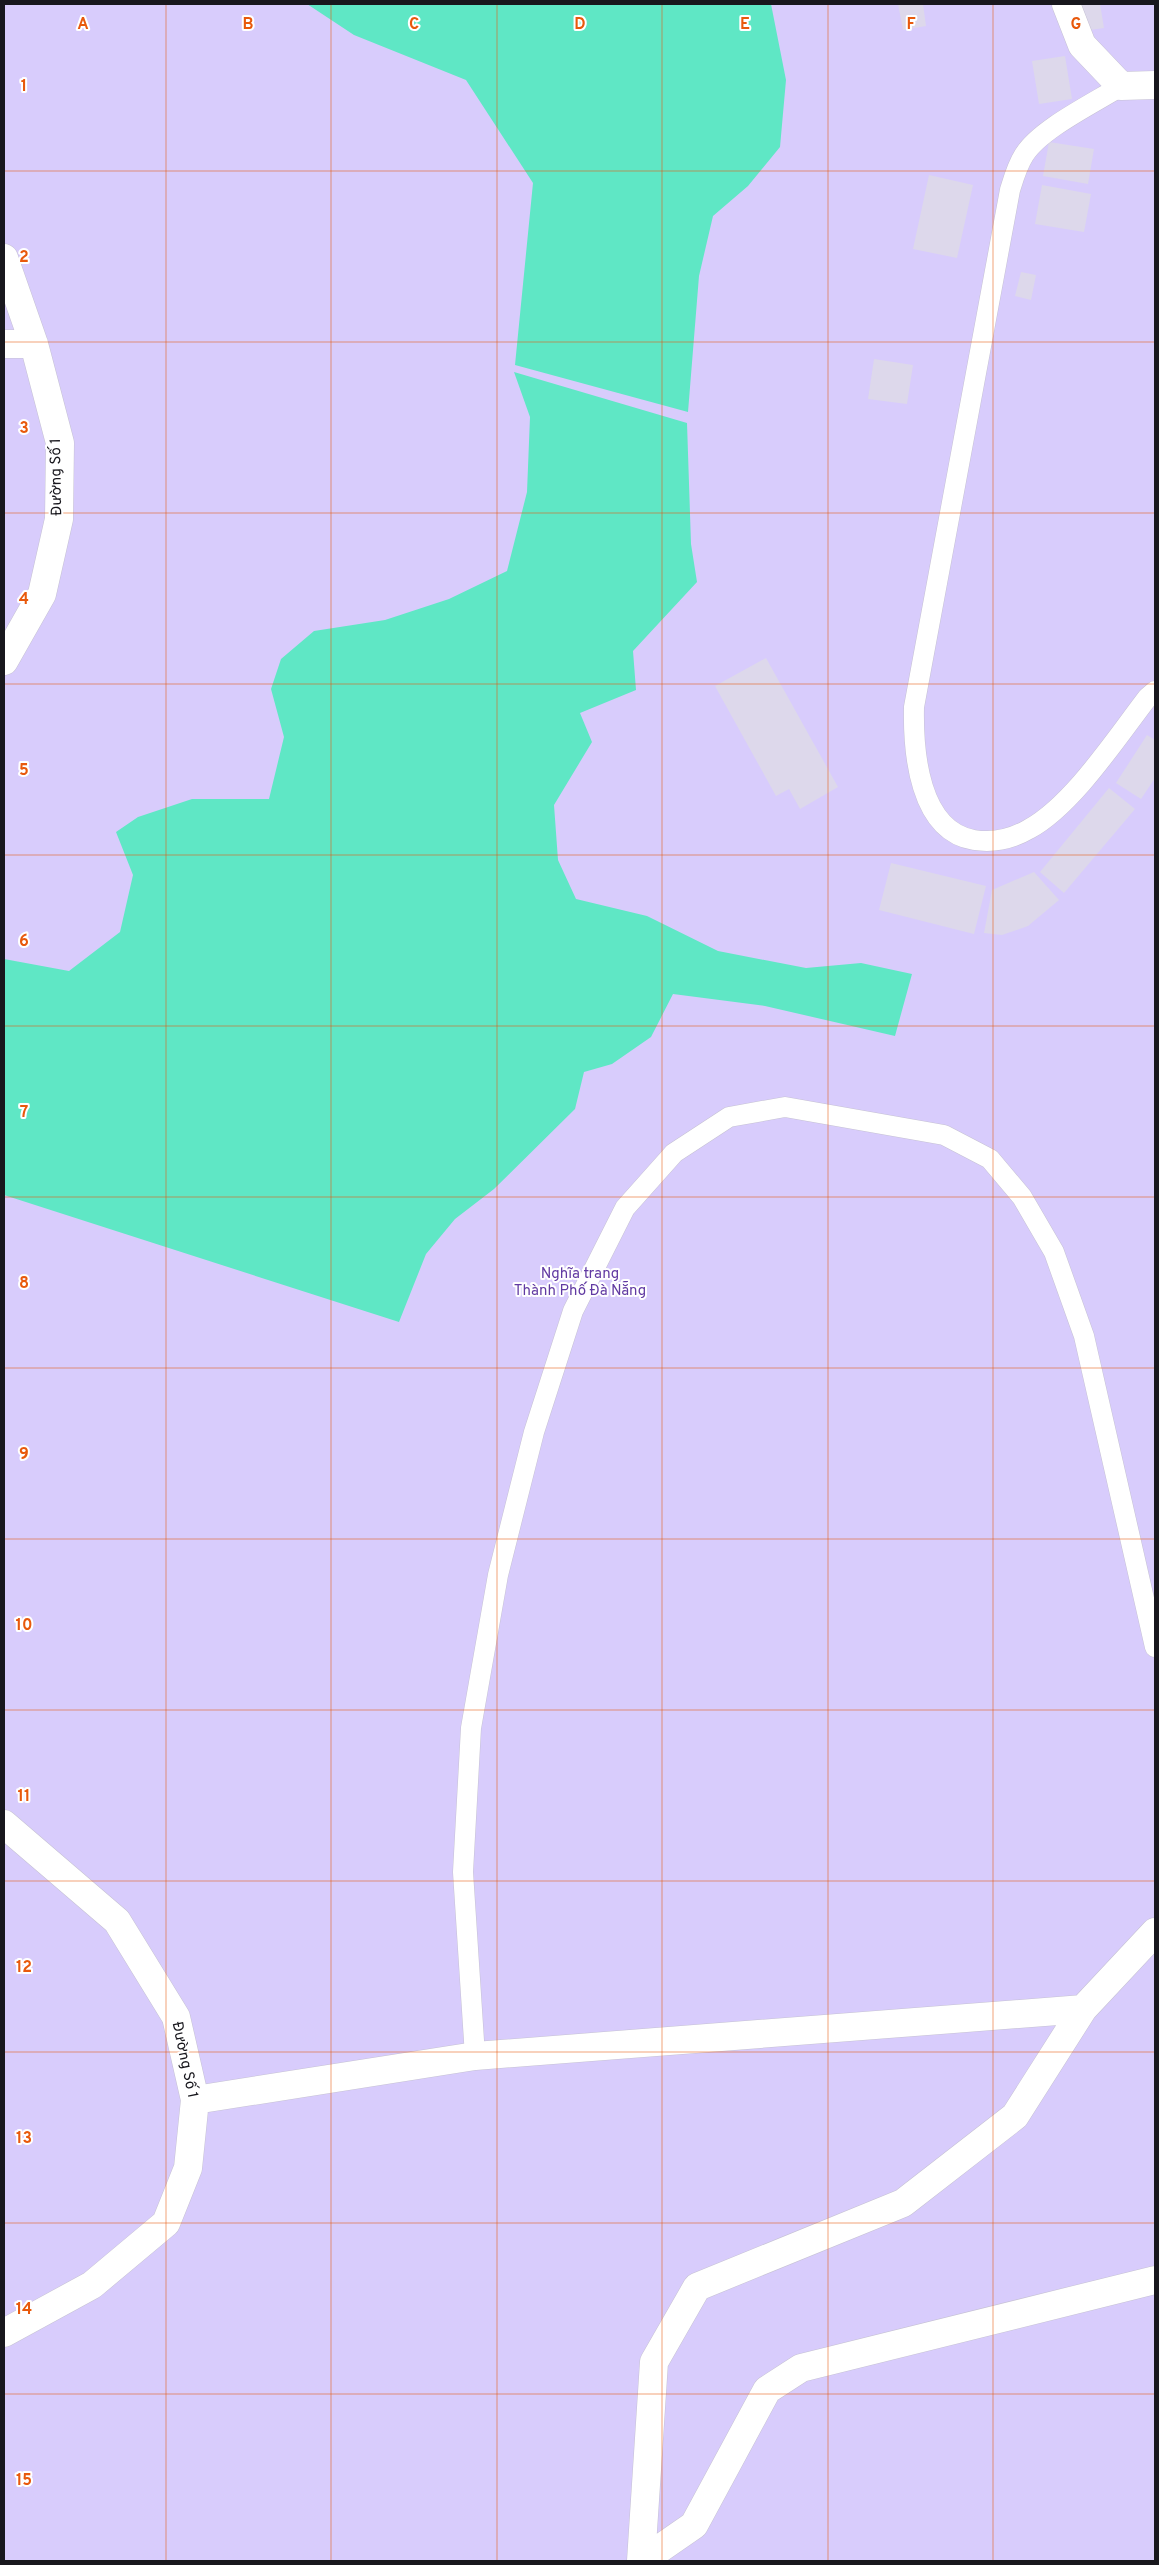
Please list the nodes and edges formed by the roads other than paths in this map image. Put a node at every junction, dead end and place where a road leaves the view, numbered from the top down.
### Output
1 (1066, 4) edge
2 (1155, 85) edge
3 (1121, 86) junction
4 (4, 258) edge
5 (4, 344) edge
6 (34, 344) junction
7 (4, 661) edge
8 (1155, 691) edge
9 (1155, 1647) edge
10 (4, 1824) edge
11 (1155, 1932) edge
12 (1082, 2009) junction
13 (475, 2056) junction
14 (194, 2100) junction
15 (1155, 2280) edge
16 (4, 2333) edge
17 (642, 2561) edge

1 - 3 street
2 - 3 street
3 - 8 lane
4 - 6 street, Đường Số 1
5 - 6 street
6 - 7 street, Đường Số 1
9 - 13 lane
10 - 14 street, Đường Số 1
11 - 12 street
12 - 13 street
12 - 17 street
13 - 14 street
14 - 16 street, Đường Số 1
15 - 17 street

